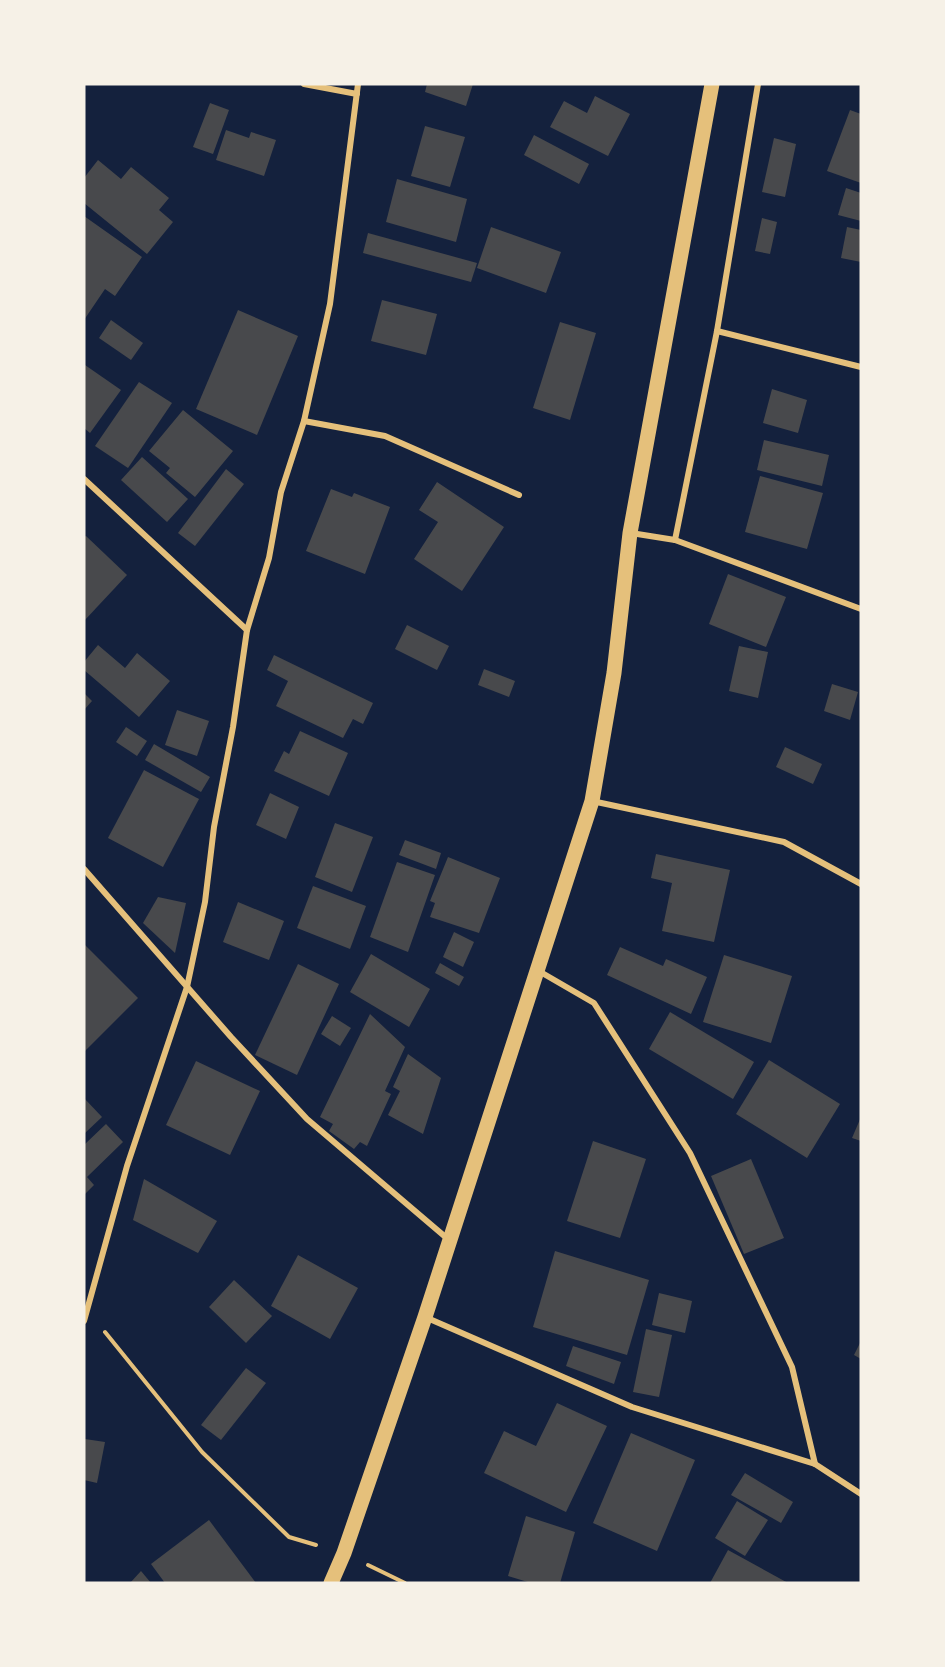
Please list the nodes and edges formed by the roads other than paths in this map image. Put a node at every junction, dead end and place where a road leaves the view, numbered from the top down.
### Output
1 (304, 84) edge
2 (358, 84) edge
3 (712, 84) edge
4 (758, 84) edge
5 (357, 94) junction
6 (717, 330) junction
7 (861, 367) edge
8 (304, 421) junction
9 (84, 479) edge
10 (519, 495) dead end
11 (630, 533) junction
12 (675, 540) junction
13 (861, 609) edge
14 (247, 630) junction
15 (592, 801) junction
16 (84, 869) edge
17 (861, 884) edge
18 (537, 969) junction
19 (187, 987) junction
20 (449, 1240) junction
21 (85, 1308) edge
22 (425, 1317) junction
23 (84, 1321) edge
24 (815, 1464) junction
25 (861, 1494) edge
26 (331, 1583) edge

1 - 5 street
2 - 5 street
3 - 11 main road
4 - 6 street
5 - 8 street
6 - 7 street
6 - 12 street
8 - 10 street
8 - 14 street
9 - 14 street
11 - 12 street
11 - 15 main road
12 - 13 street
14 - 19 street
15 - 17 street
15 - 18 main road
16 - 19 street
18 - 20 main road
18 - 24 street
19 - 20 street
19 - 21 street
20 - 22 main road
21 - 23 street
22 - 24 street
22 - 26 main road
24 - 25 street

